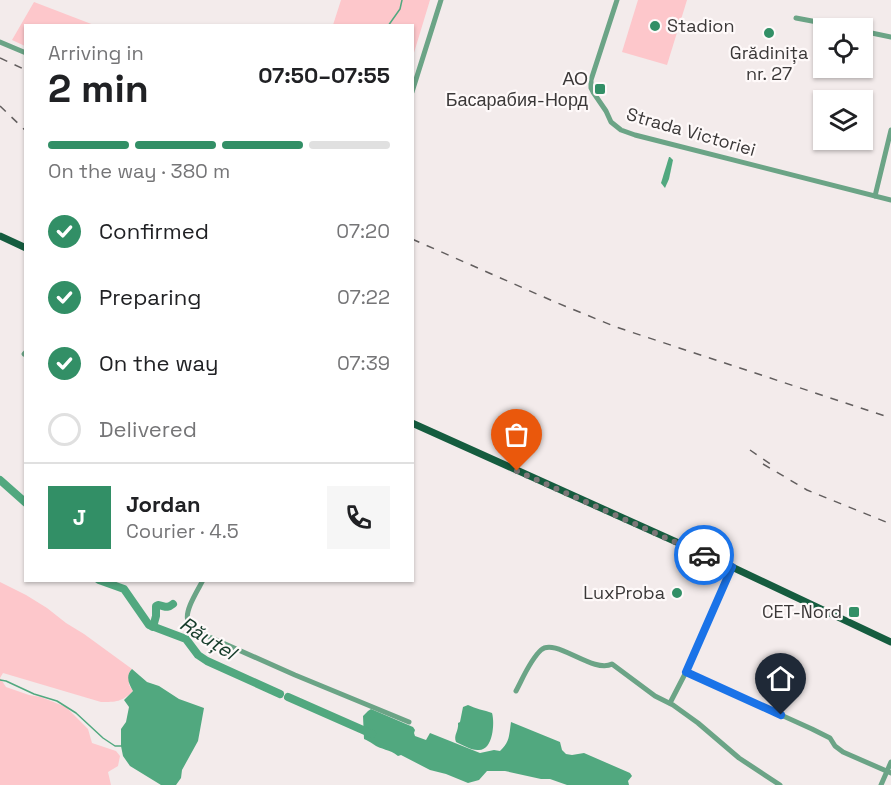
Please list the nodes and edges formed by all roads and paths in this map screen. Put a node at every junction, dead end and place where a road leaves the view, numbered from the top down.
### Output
1 (441, 0) edge
2 (617, 0) edge
3 (796, 18) dead end
4 (813, 21) edge
5 (873, 33) edge
6 (891, 37) edge
7 (0, 42) edge
8 (24, 52) edge
9 (414, 86) edge
10 (891, 130) edge
11 (888, 158) edge
12 (876, 196) junction
13 (891, 200) edge
14 (0, 236) edge
15 (24, 247) edge
16 (414, 424) edge
17 (732, 567) junction
18 (201, 582) edge
19 (891, 642) edge
20 (686, 672) junction
21 (516, 691) dead end
22 (670, 703) junction
23 (409, 722) dead end
24 (891, 762) edge
25 (889, 772) edge
26 (780, 785) edge
27 (881, 785) edge

1 - 9 street
2 - 12 street, Strada Victoriei
3 - 4 street
5 - 6 street
7 - 8 street
10 - 11 street
11 - 12 street
12 - 13 street, Strada Victoriei
14 - 15 main road
16 - 17 main road
17 - 19 main road
17 - 20 street
18 - 23 street
20 - 22 street
20 - 25 street
21 - 22 street
22 - 26 street
24 - 25 street
25 - 27 street

